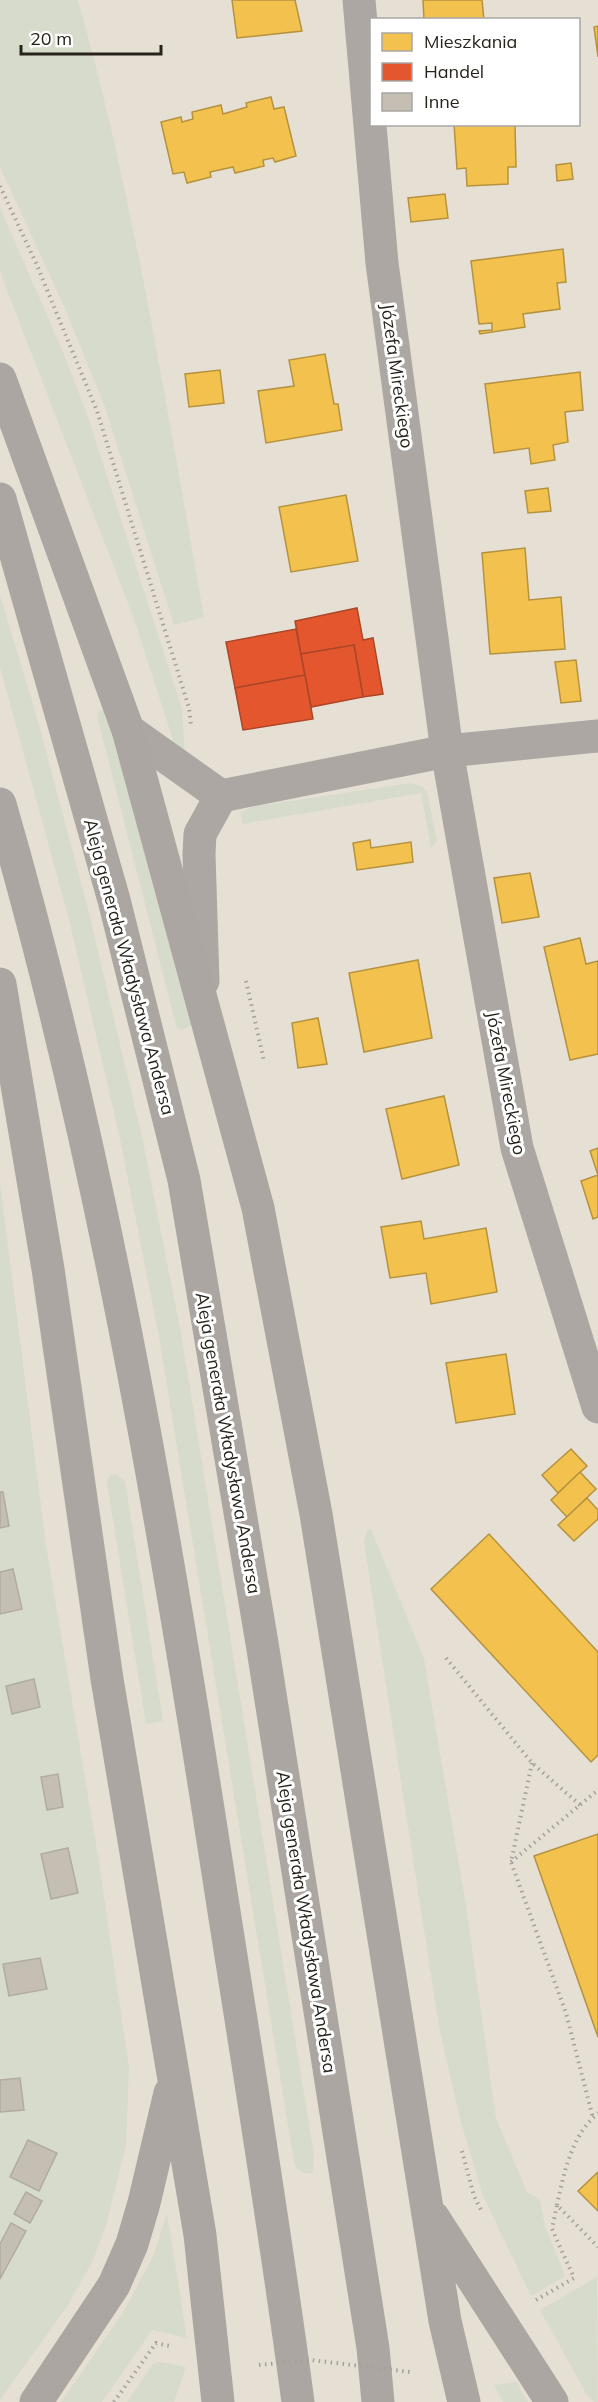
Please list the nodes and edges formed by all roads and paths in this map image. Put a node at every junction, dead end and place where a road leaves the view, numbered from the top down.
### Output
1 (360, 0) edge
2 (370, 119) edge
3 (371, 126) edge
4 (0, 186) edge
5 (0, 379) edge
6 (0, 500) edge
7 (192, 729) dead end
8 (128, 730) junction
9 (598, 736) edge
10 (447, 751) junction
11 (221, 796) junction
12 (0, 804) edge
13 (0, 984) edge
14 (204, 1004) junction
15 (598, 1407) edge
16 (446, 1658) dead end
17 (532, 1764) junction
18 (598, 1790) edge
19 (580, 1805) junction
20 (511, 1862) junction
21 (174, 2077) junction
22 (598, 2113) edge
23 (593, 2118) junction
24 (557, 2205) junction
25 (427, 2207) junction
26 (598, 2247) edge
27 (527, 2305) dead end
28 (259, 2365) dead end
29 (410, 2372) dead end
30 (36, 2402) edge
31 (218, 2402) edge
32 (298, 2402) edge
33 (378, 2402) edge
34 (465, 2402) edge
35 (552, 2402) edge

1 - 2 street, Józefa Mireckiego
3 - 10 street, Józefa Mireckiego
4 - 7 path
5 - 8 main road
6 - 33 main road, Aleja generała Władysława Andersa
8 - 11 street
8 - 14 main road
9 - 10 street
10 - 11 street
10 - 15 street, Józefa Mireckiego
11 - 14 street
12 - 32 main road
13 - 21 main road
14 - 25 main road
16 - 17 path
17 - 19 path
17 - 20 path
18 - 19 path
19 - 20 path
20 - 23 path
21 - 30 main road
21 - 31 main road
22 - 23 path
23 - 24 path
24 - 26 path
24 - 27 path
25 - 34 main road
25 - 35 main road
28 - 29 path, bridge

